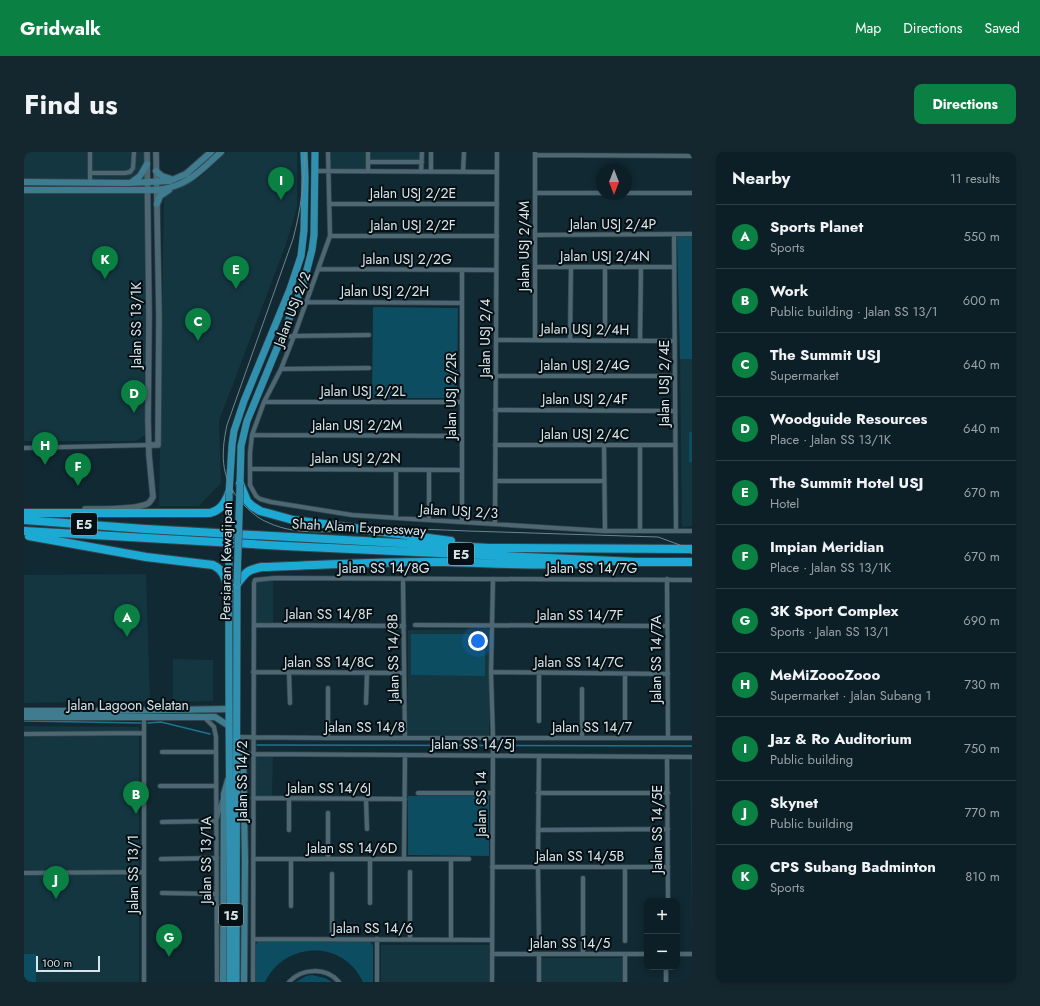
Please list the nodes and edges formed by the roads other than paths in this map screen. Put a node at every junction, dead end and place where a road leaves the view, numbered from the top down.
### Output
1 (90, 152) edge
2 (134, 152) edge
3 (147, 152) edge
4 (156, 152) edge
5 (211, 152) edge
6 (221, 152) edge
7 (304, 152) edge
8 (315, 152) edge
9 (328, 152) edge
10 (368, 152) edge
11 (422, 152) edge
12 (431, 152) edge
13 (464, 152) edge
14 (497, 152) edge
15 (535, 153) edge
16 (692, 156) edge
17 (368, 162) junction
18 (422, 162) junction
19 (147, 164) junction
20 (156, 171) junction
21 (315, 171) junction
22 (328, 171) junction
23 (368, 172) junction
24 (422, 172) junction
25 (431, 172) junction
26 (464, 172) junction
27 (497, 172) junction
28 (90, 173) junction
29 (174, 180) junction
30 (24, 182) edge
31 (128, 182) junction
32 (147, 182) junction
33 (156, 182) junction
34 (90, 183) junction
35 (174, 187) junction
36 (24, 190) edge
37 (148, 190) junction
38 (156, 190) junction
39 (535, 193) junction
40 (596, 193) edge
41 (632, 193) edge
42 (692, 193) edge
43 (157, 204) junction
44 (329, 204) junction
45 (497, 204) junction
46 (674, 234) junction
47 (692, 234) edge
48 (535, 235) junction
49 (330, 236) junction
50 (497, 236) junction
51 (535, 267) junction
52 (571, 267) junction
53 (605, 267) junction
54 (641, 267) junction
55 (674, 267) junction
56 (318, 269) junction
57 (462, 270) junction
58 (496, 270) junction
59 (307, 302) junction
60 (462, 303) junction
61 (369, 335) dead end
62 (294, 336) junction
63 (282, 338) junction
64 (496, 340) junction
65 (535, 340) junction
66 (570, 340) junction
67 (605, 341) junction
68 (640, 341) junction
69 (675, 341) junction
70 (369, 368) dead end
71 (281, 369) junction
72 (496, 376) junction
73 (675, 376) junction
74 (148, 387) junction
75 (158, 387) junction
76 (264, 402) junction
77 (462, 402) junction
78 (495, 410) junction
79 (675, 411) junction
80 (252, 435) junction
81 (462, 436) junction
82 (149, 445) junction
83 (604, 445) junction
84 (640, 445) junction
85 (676, 445) junction
86 (495, 446) junction
87 (24, 448) edge
88 (250, 469) junction
89 (396, 470) junction
90 (429, 470) junction
91 (462, 470) junction
92 (604, 481) junction
93 (495, 482) junction
94 (240, 484) junction
95 (229, 493) junction
96 (51, 512) junction
97 (24, 513) edge
98 (396, 518) junction
99 (24, 520) edge
100 (429, 520) junction
101 (462, 522) junction
102 (495, 524) junction
103 (24, 531) edge
104 (605, 531) junction
105 (640, 531) junction
106 (676, 531) junction
107 (692, 531) edge
108 (24, 535) edge
109 (490, 548) junction
110 (692, 549) edge
111 (637, 562) junction
112 (692, 562) edge
113 (403, 579) junction
114 (493, 579) junction
115 (667, 579) junction
116 (255, 580) joint
117 (692, 580) edge
118 (238, 584) junction
119 (229, 591) junction
120 (254, 625) junction
121 (415, 625) dead end
122 (404, 626) junction
123 (492, 626) junction
124 (667, 626) junction
125 (254, 672) junction
126 (289, 672) junction
127 (491, 672) junction
128 (367, 673) junction
129 (404, 673) junction
130 (539, 673) junction
131 (625, 674) junction
132 (668, 674) junction
133 (328, 688) dead end
134 (582, 689) dead end
135 (366, 702) dead end
136 (290, 703) dead end
137 (229, 709) junction
138 (24, 710) edge
139 (24, 717) edge
140 (144, 717) junction
141 (204, 717) junction
142 (539, 721) dead end
143 (625, 722) dead end
144 (229, 726) junction
145 (24, 734) edge
146 (144, 734) junction
147 (253, 737) junction
148 (237, 738) junction
149 (328, 738) junction
150 (405, 738) junction
151 (582, 738) junction
152 (668, 738) junction
153 (692, 738) edge
154 (493, 742) junction
155 (162, 752) dead end
156 (216, 752) junction
157 (243, 754) junction
158 (253, 754) junction
159 (405, 755) junction
160 (492, 756) junction
161 (539, 756) junction
162 (667, 757) junction
163 (692, 757) edge
164 (230, 770) junction
165 (160, 786) dead end
166 (216, 786) junction
167 (418, 793) dead end
168 (492, 793) junction
169 (538, 793) junction
170 (668, 793) junction
171 (224, 794) junction
172 (253, 798) junction
173 (289, 798) junction
174 (366, 799) junction
175 (405, 799) junction
176 (328, 813) dead end
177 (216, 821) junction
178 (162, 822) dead end
179 (367, 829) dead end
180 (668, 829) junction
181 (289, 830) dead end
182 (538, 830) junction
183 (234, 849) junction
184 (538, 856) dead end
185 (217, 858) junction
186 (161, 859) dead end
187 (253, 859) junction
188 (291, 859) junction
189 (328, 859) junction
190 (370, 859) junction
191 (404, 859) junction
192 (451, 859) junction
193 (469, 859) dead end
194 (492, 867) junction
195 (538, 867) junction
196 (625, 867) junction
197 (668, 867) junction
198 (144, 872) junction
199 (410, 872) dead end
200 (24, 873) edge
201 (332, 874) dead end
202 (583, 878) dead end
203 (162, 893) dead end
204 (217, 894) junction
205 (668, 898) edge
206 (370, 903) dead end
207 (291, 906) dead end
208 (253, 939) junction
209 (332, 939) junction
210 (377, 939) junction
211 (410, 939) junction
212 (450, 940) junction
213 (492, 940) junction
214 (540, 941) dead end
215 (625, 941) dead end
216 (492, 954) junction
217 (539, 954) junction
218 (583, 954) junction
219 (625, 954) junction
220 (644, 954) edge
221 (680, 954) edge
222 (692, 954) edge
223 (666, 970) edge
224 (224, 980) edge
225 (144, 982) edge
226 (217, 982) edge
227 (230, 982) edge
228 (236, 982) edge
229 (244, 982) edge
230 (253, 982) edge
231 (289, 982) edge
232 (339, 982) edge
233 (377, 982) edge
234 (492, 982) edge
235 (539, 982) edge
236 (625, 982) edge
237 (666, 982) edge

1 - 28 street
2 - 28 street
3 - 19 street, Jalan SS 13/1K
4 - 20 street, Jalan SS 13/1K
5 - 29 main road
6 - 35 main road
7 - 95 main road, Persiaran Kewajipan
8 - 21 main road, Persiaran Kewajipan
9 - 22 street, Jalan USJ 2/2
10 - 17 street
11 - 18 street
12 - 25 street
13 - 26 street
14 - 27 street, Jalan USJ 2/4
15 - 16 street
15 - 39 street, Jalan USJ 2/4M
17 - 18 street
17 - 23 street
18 - 24 street
19 - 31 main road
19 - 32 street, Jalan SS 13/1K
20 - 29 main road
20 - 33 street, Jalan SS 13/1K
21 - 22 street
21 - 63 main road, Persiaran Kewajipan
22 - 23 street
22 - 44 street, Jalan USJ 2/2
23 - 24 street
24 - 25 street
25 - 26 street
26 - 27 street
27 - 45 street, Jalan USJ 2/4
28 - 34 street
29 - 33 main road
30 - 34 main road
31 - 32 main road
31 - 34 main road
32 - 33 main road
32 - 37 street, Jalan SS 13/1K
33 - 38 street, Jalan SS 13/1K
35 - 38 main road
35 - 43 main road
36 - 37 main road
37 - 38 main road
37 - 74 street, Jalan SS 13/1K
38 - 43 street, Jalan SS 13/1K
39 - 40 street
39 - 48 street, Jalan USJ 2/4M
41 - 42 street
43 - 75 street, Jalan SS 13/1K
44 - 45 street, Jalan USJ 2/2E
44 - 49 street, Jalan USJ 2/2
45 - 50 street, Jalan USJ 2/4
46 - 47 street, Jalan USJ 2/4P
46 - 48 street, Jalan USJ 2/4P
46 - 55 street, Jalan USJ 2/4E
48 - 51 street, Jalan USJ 2/4M
49 - 50 street, Jalan USJ 2/2F
49 - 56 street, Jalan USJ 2/2
50 - 58 street, Jalan USJ 2/4
51 - 52 street, Jalan USJ 2/4N
51 - 65 street, Jalan USJ 2/4M
52 - 53 street, Jalan USJ 2/4N
52 - 66 street
53 - 54 street, Jalan USJ 2/4N
53 - 67 street
54 - 55 street, Jalan USJ 2/4N
54 - 68 street
55 - 69 street, Jalan USJ 2/4E
56 - 57 street, Jalan USJ 2/2G
56 - 59 street, Jalan USJ 2/2
57 - 58 street, Jalan USJ 2/2G
57 - 60 street, Jalan USJ 2/2R
58 - 64 street, Jalan USJ 2/4
59 - 60 street, Jalan USJ 2/2H
59 - 62 street, Jalan USJ 2/2
60 - 77 street, Jalan USJ 2/2R
61 - 62 street
62 - 63 street
62 - 71 street, Jalan USJ 2/2
63 - 94 main road, Persiaran Kewajipan
64 - 65 street, Jalan USJ 2/4H
64 - 72 street, Jalan USJ 2/4
65 - 66 street, Jalan USJ 2/4H
66 - 67 street, Jalan USJ 2/4H
67 - 68 street, Jalan USJ 2/4H
68 - 69 street, Jalan USJ 2/4H
69 - 73 street, Jalan USJ 2/4E
70 - 71 street
71 - 76 street, Jalan USJ 2/2
72 - 73 street, Jalan USJ 2/4G
72 - 78 street, Jalan USJ 2/4
73 - 79 street, Jalan USJ 2/4E
74 - 75 street
74 - 82 street, Jalan SS 13/1K
75 - 82 street, Jalan SS 13/1K
76 - 77 street, Jalan USJ 2/2L
76 - 80 street, Jalan USJ 2/2
77 - 81 street, Jalan USJ 2/2R
78 - 79 street, Jalan USJ 2/4F
78 - 86 street, Jalan USJ 2/4
79 - 85 street, Jalan USJ 2/4E
80 - 81 street, Jalan USJ 2/2M
80 - 88 street, Jalan USJ 2/2
81 - 91 street, Jalan USJ 2/2R
82 - 87 street
82 - 96 street, Jalan SS 13/1K
83 - 84 street, Jalan USJ 2/4C
83 - 86 street, Jalan USJ 2/4C
83 - 92 street
84 - 85 street, Jalan USJ 2/4C
84 - 105 street
85 - 106 street, Jalan USJ 2/4E
86 - 93 street, Jalan USJ 2/4
88 - 89 street, Jalan USJ 2/2N
88 - 98 street, Jalan USJ 2/3
89 - 90 street, Jalan USJ 2/2N
89 - 98 street
90 - 91 street, Jalan USJ 2/2N
90 - 100 street
91 - 101 street, Jalan USJ 2/2R
92 - 93 street
92 - 104 street
93 - 102 street, Jalan USJ 2/4
94 - 109 highway
94 - 118 main road, Persiaran Kewajipan, bridge
95 - 96 highway
95 - 119 main road, Persiaran Kewajipan, bridge
96 - 97 highway
98 - 100 street, Jalan USJ 2/3
99 - 109 highway, Shah Alam Expressway / E5
100 - 101 street, Jalan USJ 2/3
101 - 102 street, Jalan USJ 2/3
102 - 104 street, Jalan USJ 2/3
103 - 111 highway, Shah Alam Expressway / E5
104 - 105 street, Jalan USJ 2/3
105 - 106 street, Jalan USJ 2/3
106 - 107 street, Jalan USJ 2/3
108 - 119 highway
109 - 110 highway, Shah Alam Expressway / E5
111 - 112 highway, Shah Alam Expressway / E5
111 - 118 highway
113 - 114 street, Jalan SS 14/8G
113 - 116 street, Jalan SS 14/8G
113 - 122 street, Jalan SS 14/8B
114 - 115 street, Jalan SS 14/7G
114 - 123 street, Jalan SS 14
115 - 117 street, Jalan SS 14/7G
115 - 124 street, Jalan SS 14/7A
116 - 120 street, Jalan SS 14/2
118 - 148 main road, Persiaran Kewajipan
119 - 137 main road, Persiaran Kewajipan
120 - 122 street, Jalan SS 14/8F
120 - 125 street, Jalan SS 14/2
121 - 123 street, Jalan SS 14/7F
122 - 129 street, Jalan SS 14/8B
123 - 124 street, Jalan SS 14/7F
123 - 127 street, Jalan SS 14
124 - 132 street, Jalan SS 14/7A
125 - 126 street, Jalan SS 14/8C
125 - 147 street, Jalan SS 14/2
126 - 128 street, Jalan SS 14/8C
126 - 136 street
127 - 130 street, Jalan SS 14/7C
127 - 154 street, Jalan SS 14
128 - 129 street, Jalan SS 14/8C
128 - 135 street
129 - 150 street, Jalan SS 14/8B
130 - 131 street, Jalan SS 14/7C
130 - 142 street
131 - 132 street, Jalan SS 14/7C
131 - 143 street
132 - 152 street, Jalan SS 14/7A
133 - 149 street
134 - 151 street
137 - 138 main road, Jalan Lagoon Selatan
137 - 144 main road, Persiaran Kewajipan
139 - 140 main road, Jalan Lagoon Selatan
140 - 141 main road, Jalan Lagoon Selatan
140 - 146 street, Jalan SS 13/1
141 - 144 main road, Jalan Lagoon Selatan
141 - 156 street, Jalan SS 13/1A
144 - 164 main road, Persiaran Kewajipan
145 - 146 street
146 - 198 street, Jalan SS 13/1
147 - 148 street, Jalan SS 14/8
147 - 149 street, Jalan SS 14/8
147 - 158 street, Jalan SS 14/2
148 - 157 main road, Persiaran Kewajipan
148 - 183 main road
149 - 150 street, Jalan SS 14/8
150 - 154 street, Jalan SS 14/8
151 - 152 street, Jalan SS 14/7
151 - 154 street, Jalan SS 14/7
152 - 153 street, Jalan SS 14/7
154 - 160 street, Jalan SS 14
155 - 156 street
156 - 166 street, Jalan SS 13/1A
157 - 158 street, Jalan SS 14/5J
157 - 229 main road, Persiaran Kewajipan
158 - 159 street, Jalan SS 14/5J
158 - 172 street, Jalan SS 14/2
159 - 160 street, Jalan SS 14/5J
159 - 175 street
160 - 161 street, Jalan SS 14/5J
160 - 168 street, Jalan SS 14
161 - 162 street, Jalan SS 14/5J
161 - 169 street
162 - 163 street, Jalan SS 14/5J
162 - 170 street, Jalan SS 14/5E
164 - 171 main road, Persiaran Kewajipan
164 - 183 main road
165 - 166 street
166 - 177 street, Jalan SS 13/1A
167 - 168 street
168 - 194 street, Jalan SS 14
169 - 170 street
169 - 182 street
170 - 180 street, Jalan SS 14/5E
171 - 177 street
171 - 224 main road, Persiaran Kewajipan
172 - 173 street, Jalan SS 14/6J
172 - 187 street, Jalan SS 14/2
173 - 174 street, Jalan SS 14/6J
173 - 181 street
174 - 175 street, Jalan SS 14/6J
174 - 179 street
175 - 191 street
176 - 189 street
177 - 178 street
177 - 185 street, Jalan SS 13/1A
180 - 182 street
180 - 197 street, Jalan SS 14/5E
182 - 184 street
183 - 227 main road, 15
183 - 228 main road, 15
185 - 186 street
185 - 204 street, Jalan SS 13/1A
187 - 188 street, Jalan SS 14/6D
187 - 208 street, Jalan SS 14/2
188 - 189 street, Jalan SS 14/6D
188 - 207 street
189 - 190 street, Jalan SS 14/6D
190 - 191 street, Jalan SS 14/6D
190 - 206 street
191 - 192 street, Jalan SS 14/6D
192 - 193 street, Jalan SS 14/6D
192 - 212 street
194 - 195 street, Jalan SS 14/5B
194 - 213 street, Jalan SS 14
195 - 196 street, Jalan SS 14/5B
195 - 214 street
196 - 197 street, Jalan SS 14/5B
196 - 215 street
197 - 205 street, Jalan SS 14/5E
198 - 200 street
198 - 225 street, Jalan SS 13/1
199 - 211 street
201 - 209 street
202 - 218 street
203 - 204 street
204 - 226 street, Jalan SS 13/1A
208 - 209 street, Jalan SS 14/6
208 - 230 street, Jalan SS 14/2
209 - 210 street, Jalan SS 14/6
210 - 211 street, Jalan SS 14/6
210 - 233 street
211 - 212 street, Jalan SS 14/6
212 - 213 street, Jalan SS 14/6
213 - 216 street, Jalan SS 14
216 - 217 street, Jalan SS 14/5
216 - 234 street, Jalan SS 14
217 - 218 street, Jalan SS 14/5
217 - 235 street
218 - 219 street, Jalan SS 14/5
219 - 220 street, Jalan SS 14/5
219 - 236 street
221 - 222 street
223 - 237 street
231 - 232 street

